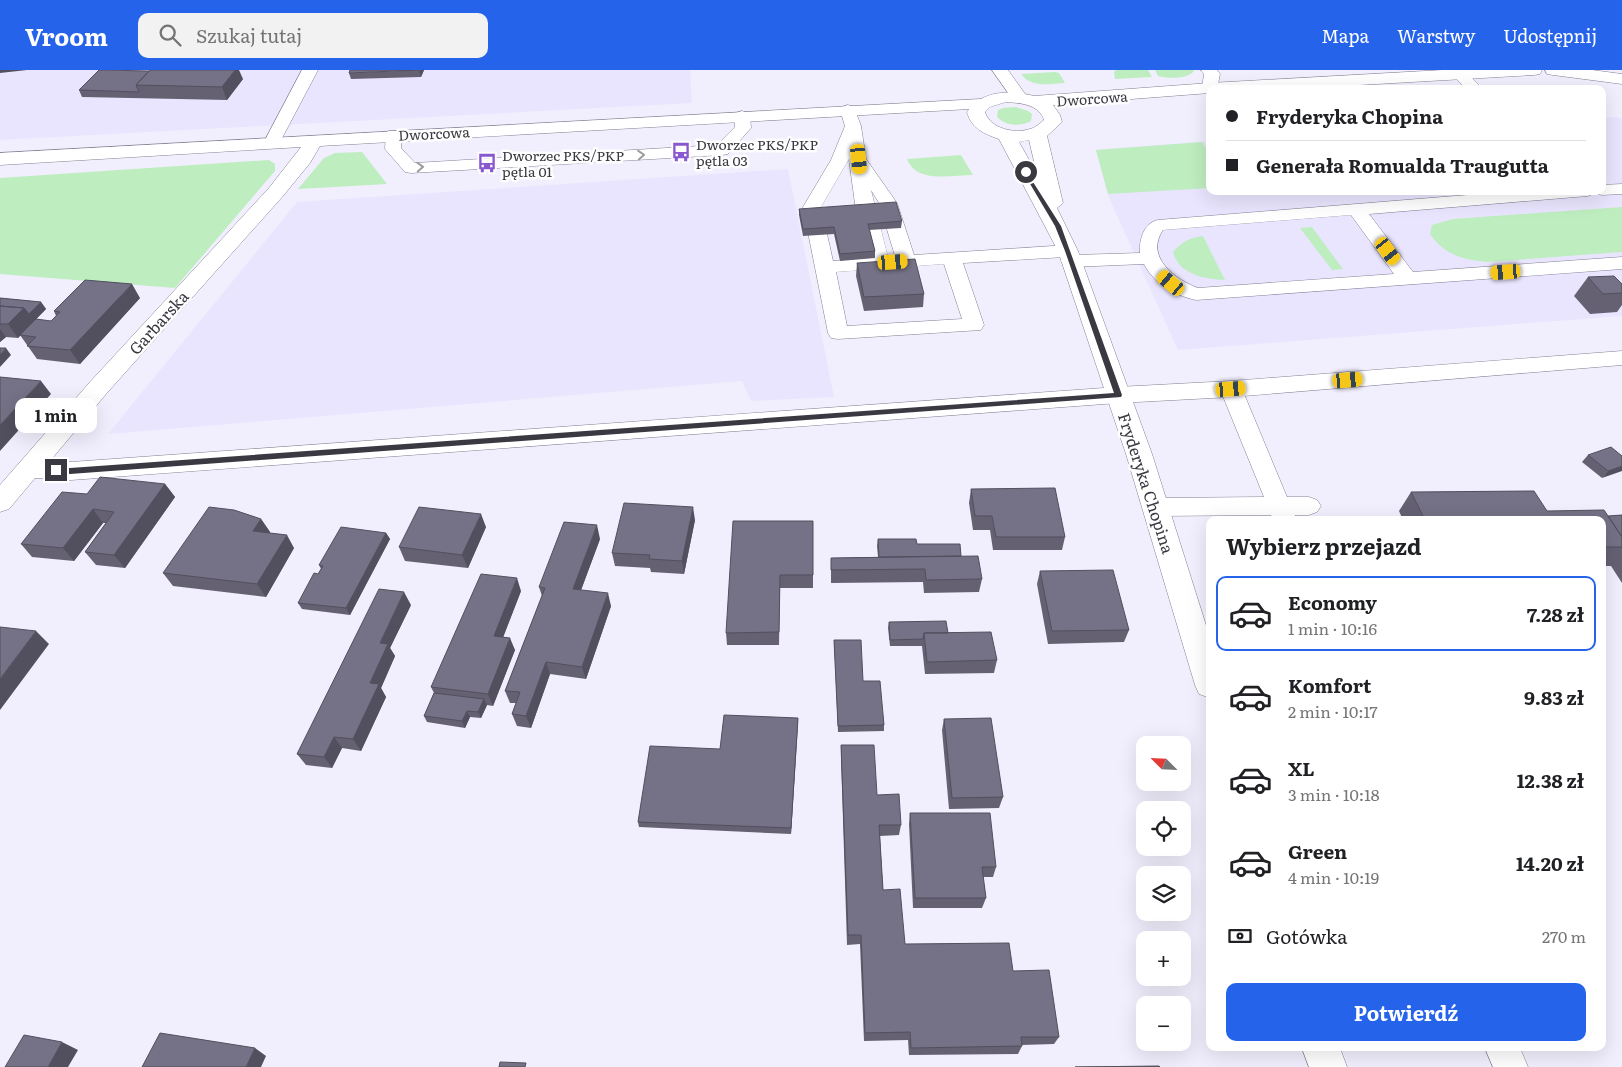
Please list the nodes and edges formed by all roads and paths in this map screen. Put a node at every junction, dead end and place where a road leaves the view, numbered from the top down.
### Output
1 (310, 70) edge
2 (1000, 70) edge
3 (1209, 70) edge
4 (1534, 70) edge
5 (1553, 70) edge
6 (1460, 74) junction
7 (1622, 79) edge
8 (1210, 85) edge
9 (1264, 85) edge
10 (1471, 85) edge
11 (1206, 88) edge
12 (1150, 94) junction
13 (1027, 99) junction
14 (981, 104) junction
15 (868, 111) junction
16 (742, 116) junction
17 (1067, 117) junction
18 (850, 118) junction
19 (981, 126) junction
20 (1037, 134) junction
21 (394, 135) junction
22 (1007, 136) junction
23 (314, 140) junction
24 (272, 142) junction
25 (0, 159) edge
26 (859, 159) junction
27 (840, 160) junction
28 (1622, 189) edge
29 (1606, 190) edge
30 (1530, 195) edge
31 (836, 196) dead end
32 (1356, 208) junction
33 (1058, 226) junction
34 (1070, 256) junction
35 (952, 258) junction
36 (1150, 258) junction
37 (906, 261) junction
38 (880, 263) junction
39 (1622, 263) edge
40 (825, 267) junction
41 (1409, 280) junction
42 (1622, 358) edge
43 (1231, 389) junction
44 (1118, 395) junction
45 (28, 469) junction
46 (0, 502) edge
47 (1310, 506) dead end
48 (1156, 507) junction
49 (1282, 513) edge
50 (1206, 672) edge
51 (1323, 1051) edge
52 (1503, 1051) edge
53 (1328, 1067) edge
54 (1510, 1067) edge

1 - 24 lane
2 - 13 lane
3 - 8 lane
4 - 6 street, Dworcowa
5 - 7 street
6 - 9 street, Dworcowa
6 - 10 lane
11 - 12 street, Dworcowa
12 - 13 street, Dworcowa
12 - 17 street, Dworcowa
13 - 14 street, Dworcowa
13 - 17 street
14 - 15 street, Dworcowa
14 - 19 street
15 - 18 street, Dworcowa
15 - 19 street, Dworcowa
16 - 18 street, Dworcowa
16 - 21 street, Dworcowa
21 -> 16 lane
17 - 20 street
18 - 26 lane
18 - 27 lane
19 - 22 street, Dworcowa
20 - 22 street
20 - 33 street, Fryderyka Chopina
21 - 23 street, Dworcowa
22 - 33 street, Fryderyka Chopina
23 - 24 street, Dworcowa
23 - 45 street, Garbarska
24 - 25 street, Dworcowa
26 - 37 lane
26 - 38 lane
27 - 31 lane
27 - 40 lane
28 - 29 lane
30 - 32 lane
32 - 36 lane
32 - 41 lane
33 - 34 street, Fryderyka Chopina
34 - 35 lane
34 - 36 lane
34 - 44 street, Fryderyka Chopina
35 - 37 lane
35 - 40 lane
36 - 41 lane
37 - 38 lane
38 - 40 lane
39 - 41 lane
42 - 43 street
43 - 44 street
43 - 49 lane
44 - 45 street
44 - 48 street, Fryderyka Chopina
45 - 46 street, Garbarska
47 - 49 lane
48 - 49 lane
48 - 50 street, Fryderyka Chopina
51 - 53 street
52 - 54 lane

